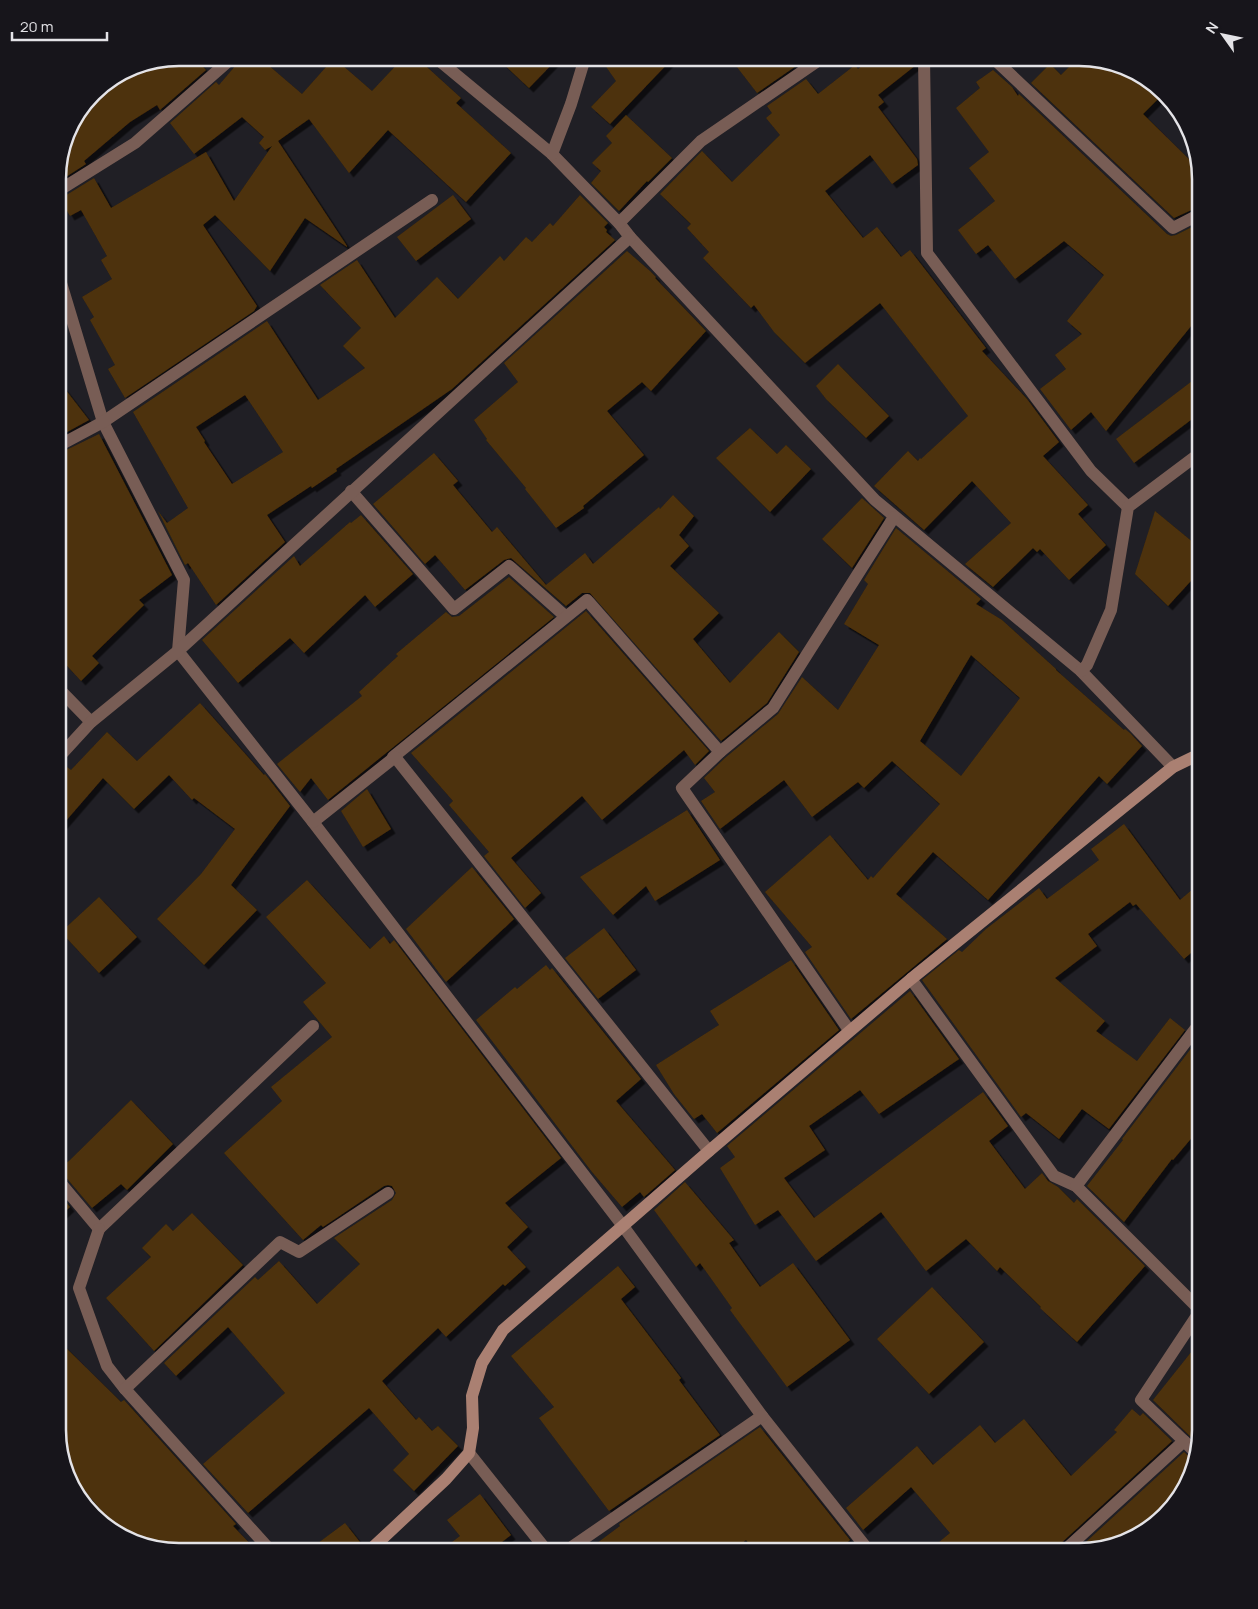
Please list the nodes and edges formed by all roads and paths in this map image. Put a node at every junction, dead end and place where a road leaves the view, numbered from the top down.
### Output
1 (223, 66) edge
2 (446, 66) edge
3 (583, 66) edge
4 (810, 66) edge
5 (924, 66) edge
6 (1001, 66) edge
7 (552, 154) junction
8 (66, 186) edge
9 (432, 200) dead end
10 (1192, 218) edge
11 (619, 223) junction
12 (630, 238) junction
13 (66, 299) edge
14 (103, 422) junction
15 (66, 442) edge
16 (1192, 459) edge
17 (351, 491) junction
18 (1128, 507) junction
19 (894, 517) junction
20 (565, 616) junction
21 (178, 651) junction
22 (1081, 671) junction
23 (66, 696) edge
24 (91, 722) junction
25 (66, 749) edge
26 (720, 752) junction
27 (394, 757) junction
28 (1192, 758) edge
29 (1173, 767) junction
30 (314, 822) junction
31 (911, 979) junction
32 (313, 1026) dead end
33 (849, 1030) junction
34 (1192, 1034) edge
35 (709, 1151) junction
36 (1076, 1186) junction
37 (66, 1190) edge
38 (388, 1193) dead end
39 (624, 1226) junction
40 (99, 1229) junction
41 (1192, 1303) edge
42 (1192, 1323) edge
43 (125, 1389) junction
44 (762, 1416) junction
45 (1184, 1441) junction
46 (1191, 1448) edge
47 (469, 1453) junction
48 (263, 1543) edge
49 (378, 1543) edge
50 (539, 1543) edge
51 (579, 1543) edge
52 (862, 1543) edge
53 (1074, 1543) edge

1 - 8 street
2 - 7 street
3 - 7 street
4 - 11 street
5 - 18 street
6 - 10 street
7 - 11 street
9 - 14 street
11 - 12 street
12 - 17 street
12 - 19 street
13 - 14 street
14 - 15 street
14 - 21 street
16 - 18 street
17 - 20 street
17 - 21 street
18 - 22 street
19 - 22 street
19 - 26 street
20 - 26 street
20 - 27 street
21 - 24 street
21 - 30 street
22 - 29 street
23 - 24 street
24 - 25 street
26 - 33 street
27 - 30 street
27 - 35 street
28 - 29 main road
29 - 31 main road
30 - 39 street
31 - 33 main road
31 - 36 street
32 - 40 street
33 - 35 main road
34 - 36 street
35 - 39 main road
36 - 41 street
37 - 40 street
38 - 43 street
39 - 44 street
39 - 47 main road
40 - 43 street
42 - 45 street
43 - 48 street
44 - 51 street
44 - 52 street
45 - 46 street
45 - 53 street
47 - 49 main road
47 - 50 street

